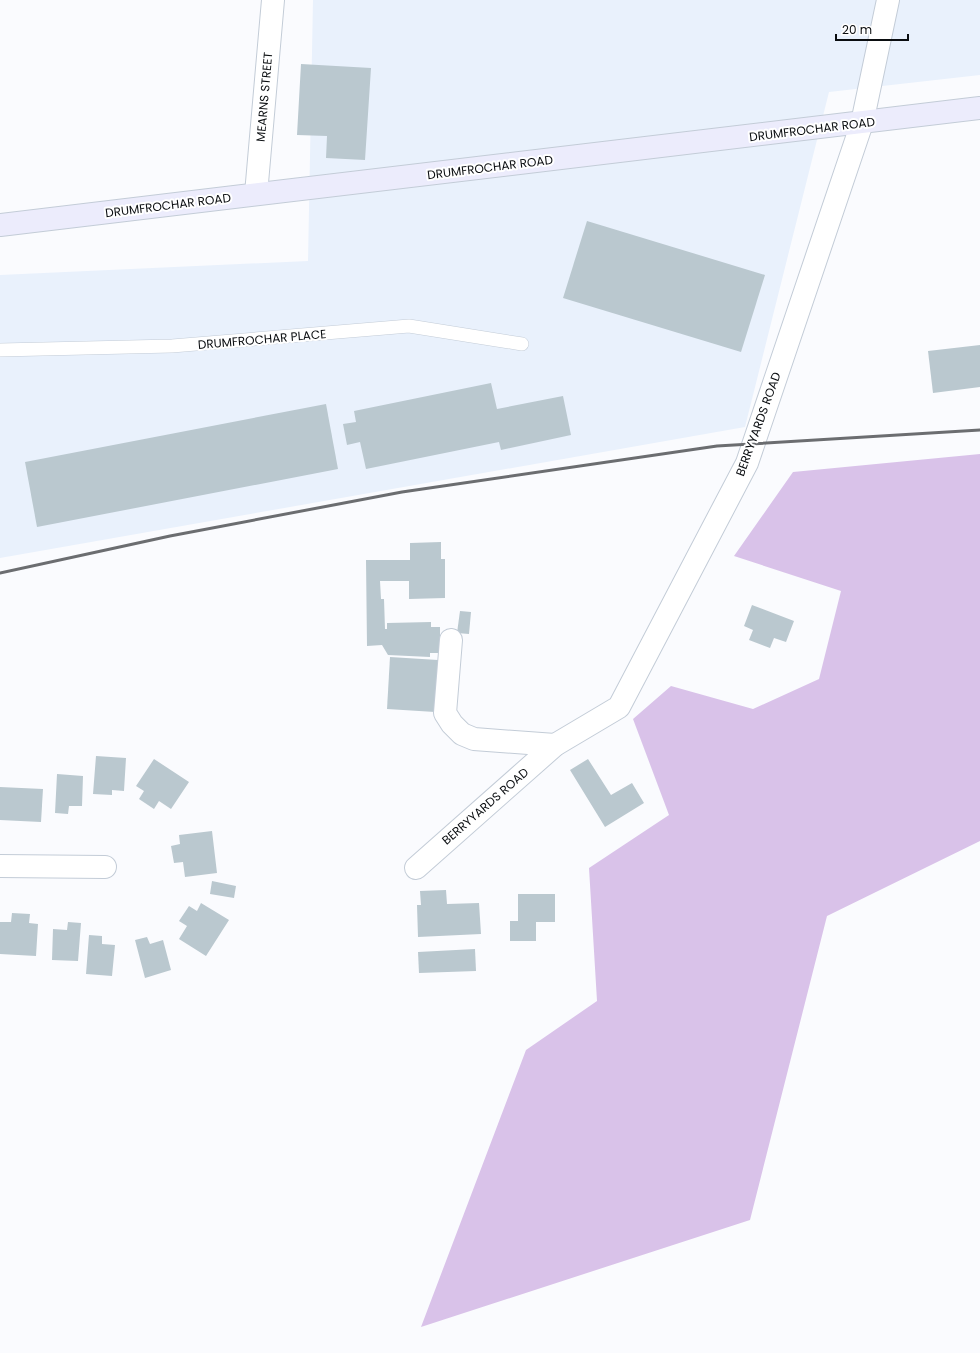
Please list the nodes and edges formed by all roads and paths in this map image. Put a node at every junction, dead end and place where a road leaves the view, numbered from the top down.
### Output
1 (273, 0) edge
2 (888, 0) edge
3 (980, 108) edge
4 (862, 123) junction
5 (256, 194) junction
6 (0, 225) edge
7 (522, 344) dead end
8 (0, 350) edge
9 (450, 640) dead end
10 (555, 745) junction
11 (0, 866) edge
12 (105, 867) dead end
13 (416, 868) dead end

1 - 5 street, MEARNS STREET
2 - 4 street, BERRYYARDS ROAD
3 - 4 main road, DRUMFROCHAR ROAD
4 - 5 main road, DRUMFROCHAR ROAD
4 - 10 street, BERRYYARDS ROAD
5 - 6 main road, DRUMFROCHAR ROAD
7 - 8 lane, DRUMFROCHAR PLACE
9 - 10 street
10 - 13 street, BERRYYARDS ROAD
11 - 12 street

